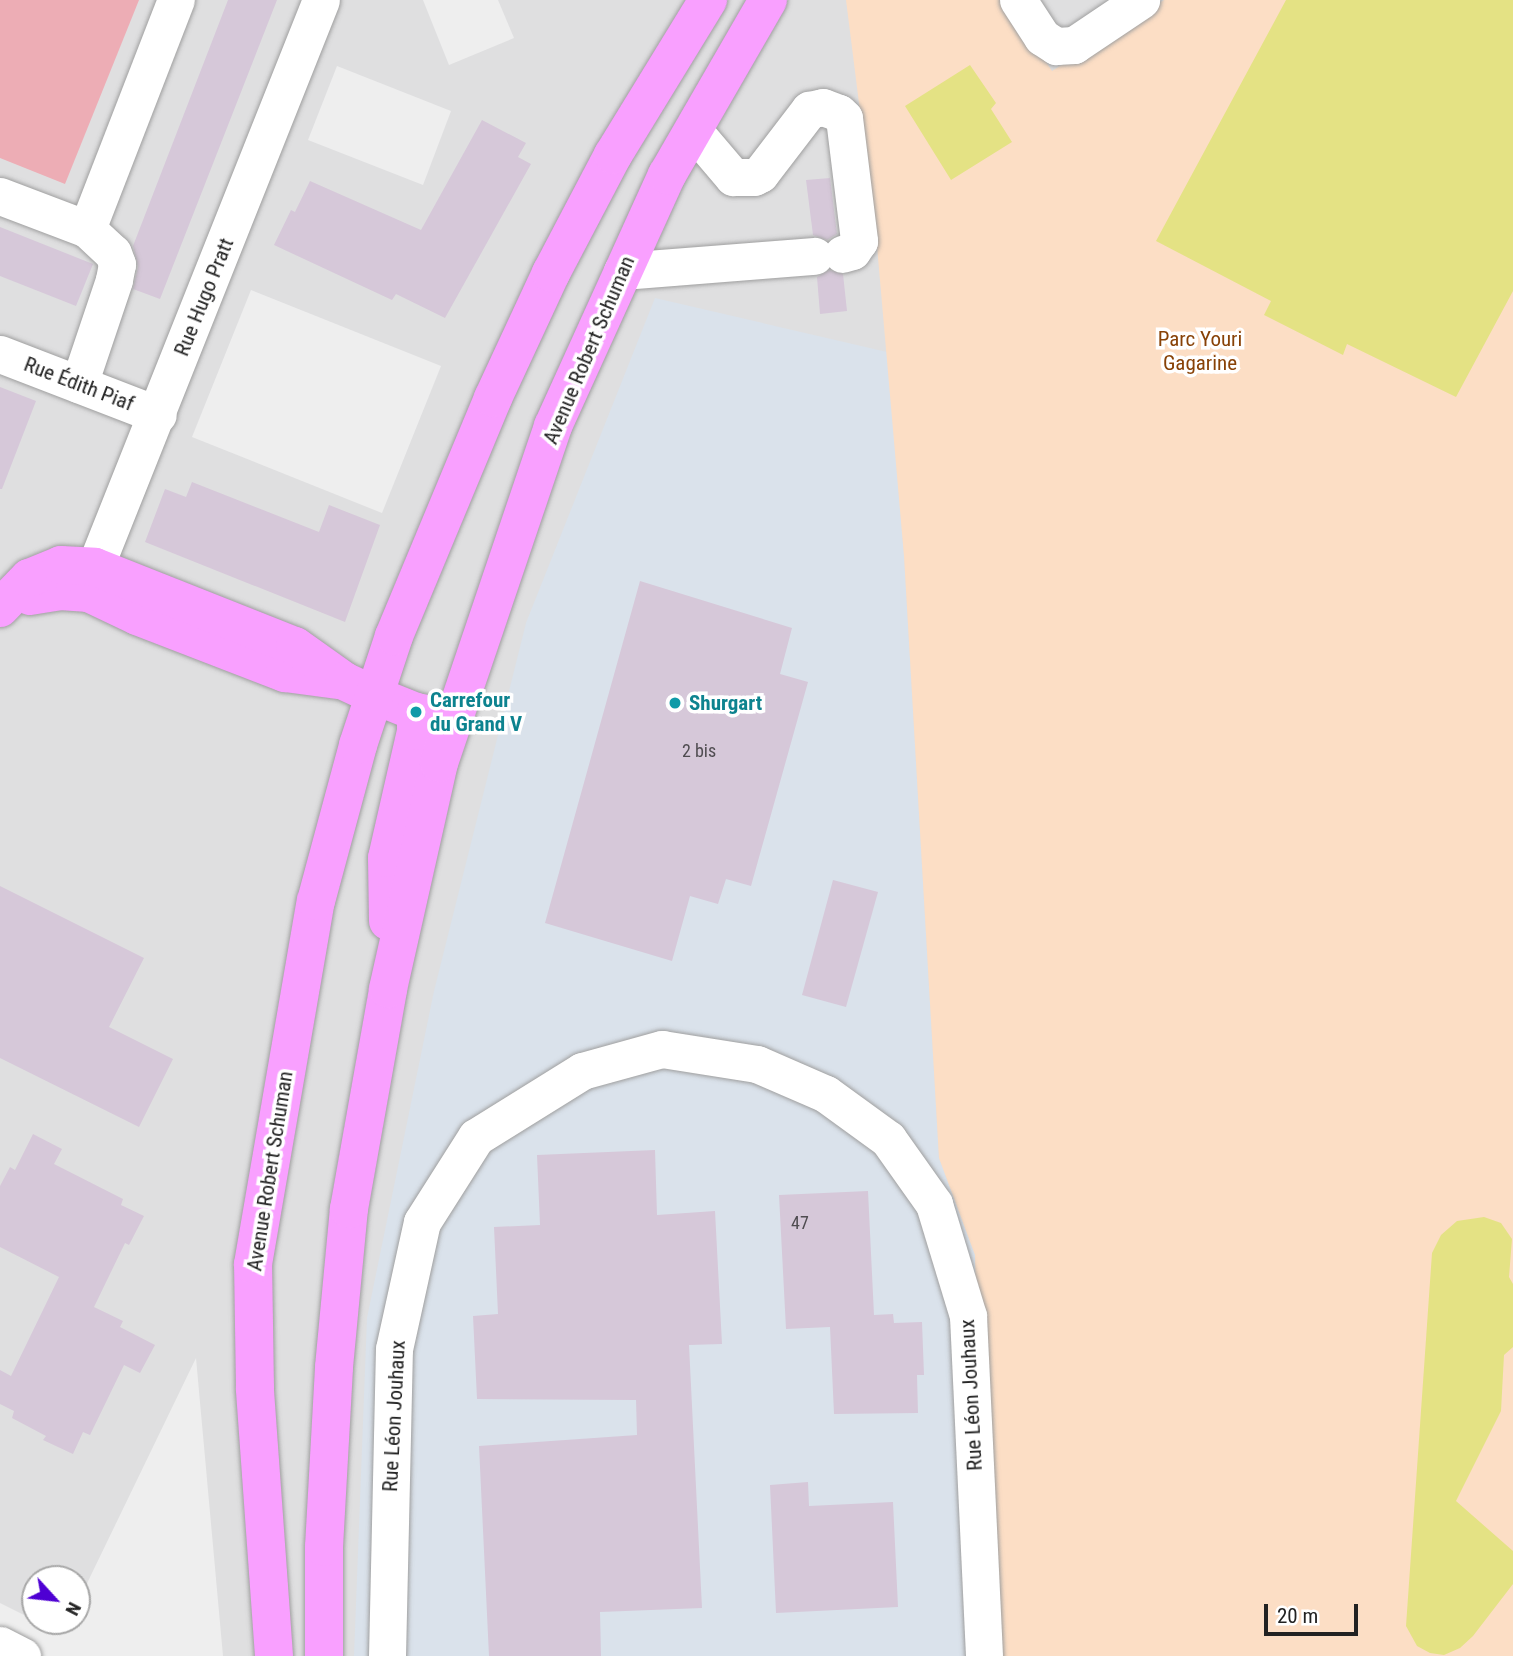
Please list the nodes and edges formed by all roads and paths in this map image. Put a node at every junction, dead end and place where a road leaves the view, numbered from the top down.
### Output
1 (176, 0) edge
2 (321, 0) edge
3 (708, 0) edge
4 (768, 0) edge
5 (1018, 0) edge
6 (1141, 0) edge
7 (693, 130) junction
8 (0, 196) edge
9 (87, 229) junction
10 (622, 271) junction
11 (0, 354) edge
12 (79, 384) junction
13 (158, 415) junction
14 (92, 580) junction
15 (0, 609) edge
16 (359, 688) junction
17 (434, 716) junction
18 (0, 1645) edge
19 (268, 1647) edge
20 (22, 1656) edge
21 (324, 1656) edge
22 (387, 1656) edge
23 (984, 1656) edge

1 - 9 street
2 - 13 street, Rue Hugo Pratt
3 - 16 main road, Avenue Robert Schuman
4 - 7 main road, Avenue Robert Schuman
5 - 6 street
7 - 10 main road, Avenue Robert Schuman
7 - 10 street
8 - 9 street
9 - 12 street
10 - 17 main road, Avenue Robert Schuman
11 - 12 street, Rue Édith Piaf
12 - 13 street, Rue Édith Piaf
13 - 14 street, Rue Hugo Pratt
14 - 15 main road
14 - 16 main road
16 - 17 main road
16 - 19 main road, Avenue Robert Schuman
17 - 21 main road, Avenue Robert Schuman
18 - 20 street
22 - 23 street, Rue Léon Jouhaux

